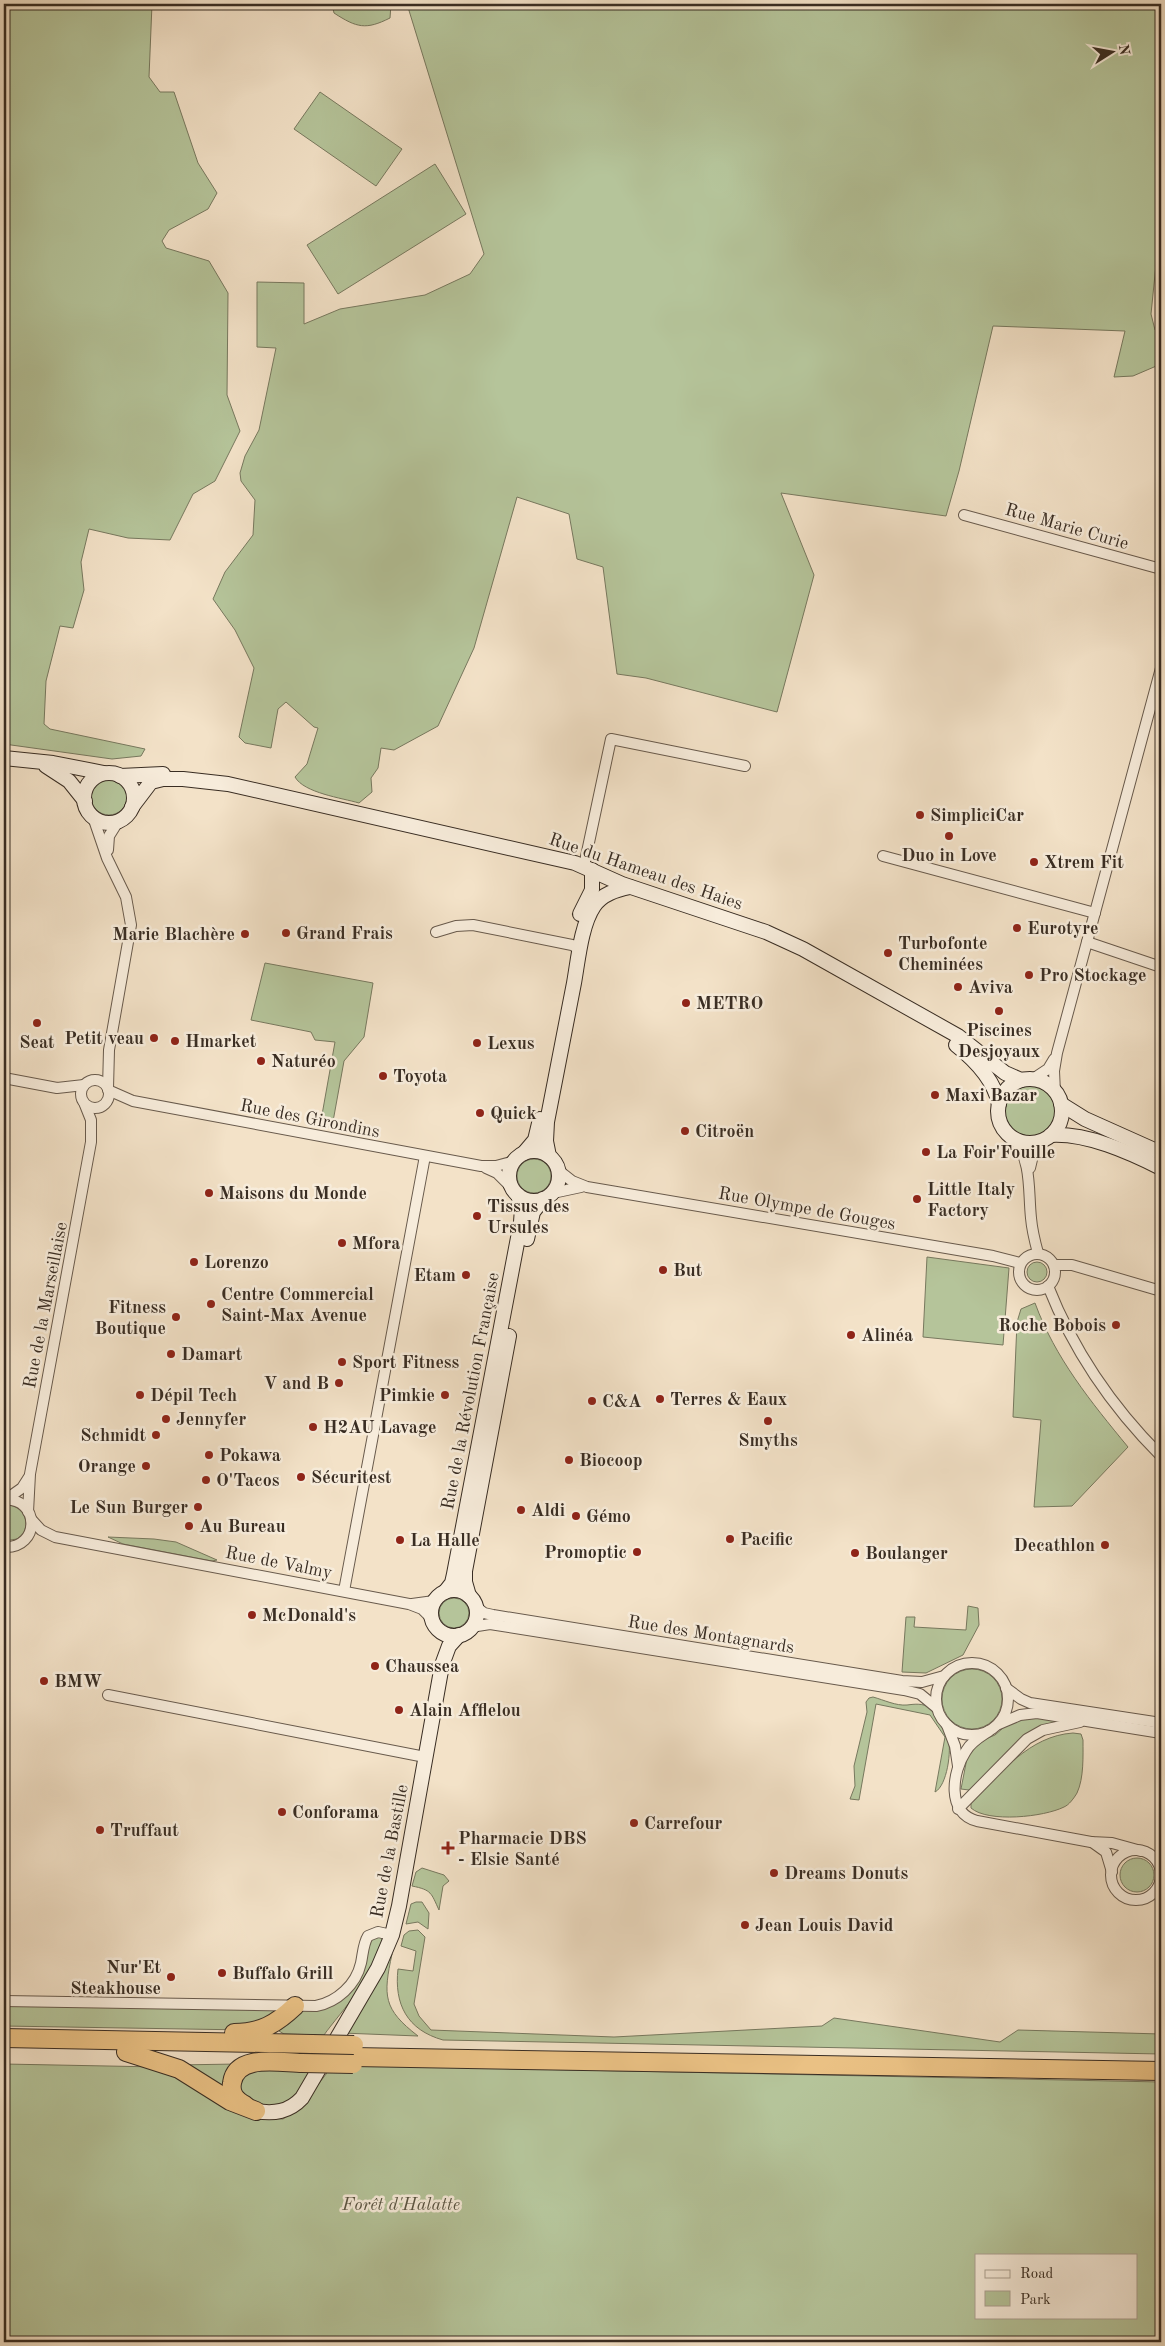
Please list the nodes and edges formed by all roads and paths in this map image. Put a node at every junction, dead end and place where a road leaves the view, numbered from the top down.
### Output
1 (964, 514) dead end
2 (1161, 569) edge
3 (1161, 668) edge
4 (4, 758) edge
5 (28, 761) junction
6 (745, 766) dead end
7 (113, 775) junction
8 (183, 779) junction
9 (85, 802) junction
10 (132, 807) junction
11 (94, 817) junction
12 (119, 820) junction
13 (883, 856) dead end
14 (588, 868) junction
15 (115, 873) junction
16 (630, 887) junction
17 (1095, 913) junction
18 (436, 932) dead end
19 (1087, 942) junction
20 (576, 949) junction
21 (1161, 967) edge
22 (930, 1022) junction
23 (109, 1050) junction
24 (1057, 1053) junction
25 (4, 1078) edge
26 (1027, 1080) junction
27 (89, 1083) junction
28 (57, 1088) junction
29 (108, 1089) junction
30 (1058, 1098) junction
31 (133, 1101) junction
32 (84, 1103) junction
33 (105, 1104) junction
34 (999, 1104) junction
35 (1046, 1137) junction
36 (1014, 1138) junction
37 (92, 1142) junction
38 (1161, 1153) edge
39 (425, 1156) junction
40 (549, 1156) junction
41 (519, 1157) junction
42 (481, 1166) junction
43 (1161, 1168) edge
44 (558, 1170) junction
45 (1029, 1174) junction
46 (587, 1187) junction
47 (515, 1191) junction
48 (548, 1196) junction
49 (1038, 1253) junction
50 (1020, 1263) junction
51 (1054, 1265) junction
52 (1048, 1286) junction
53 (1161, 1290) edge
54 (1161, 1456) edge
55 (30, 1474) junction
56 (4, 1500) edge
57 (30, 1516) junction
58 (55, 1537) junction
59 (20, 1544) junction
60 (4, 1547) edge
61 (4, 1556) edge
62 (344, 1591) junction
63 (439, 1596) junction
64 (472, 1601) junction
65 (408, 1604) junction
66 (435, 1624) junction
67 (465, 1631) junction
68 (442, 1665) junction
69 (944, 1676) junction
70 (1006, 1688) junction
71 (108, 1695) dead end
72 (937, 1708) junction
73 (1083, 1720) junction
74 (998, 1724) junction
75 (1161, 1724) edge
76 (947, 1725) junction
77 (989, 1731) junction
78 (1161, 1733) edge
79 (425, 1757) junction
80 (958, 1772) junction
81 (958, 1809) junction
82 (1091, 1842) junction
83 (1140, 1850) junction
84 (1112, 1872) junction
85 (392, 1935) junction
86 (4, 2001) edge
87 (295, 2006) junction
88 (4, 2038) edge
89 (159, 2041) junction
90 (4, 2050) edge
91 (126, 2052) junction
92 (307, 2055) junction
93 (354, 2055) junction
94 (1161, 2060) edge
95 (1161, 2071) edge
96 (256, 2112) junction

1 - 2 street, Rue Marie Curie
3 - 17 street
4 - 5 street
5 - 7 street, Rue du Hameau des Haies
5 - 9 street
6 - 14 street
7 - 8 street, Rue du Hameau des Haies
7 - 9 street
7 - 10 street
8 - 10 street, Rue du Hameau des Haies
8 - 14 street, Rue du Hameau des Haies
9 - 11 street
10 - 12 street
11 - 12 street
11 - 15 street
12 - 15 street
13 - 17 street
14 - 16 street, Rue du Hameau des Haies
14 - 20 street
15 - 23 street
16 - 20 street
16 - 22 street, Rue du Hameau des Haies
17 - 19 street
18 - 20 street
19 - 21 street
19 - 24 street
20 - 40 street
20 - 41 street
22 - 26 street, Rue du Hameau des Haies
22 - 34 street, Rue du Hameau des Haies
23 - 27 street
23 - 29 street
24 - 26 street
24 - 30 street
25 - 28 street
26 - 30 street
26 - 34 street
27 - 28 street
27 - 29 street
27 - 32 street
28 - 32 street
29 - 31 street, Rue des Girondins
29 - 33 street
30 - 35 street
30 - 38 street
31 - 33 street, Rue des Girondins
31 - 39 street, Rue des Girondins
32 - 33 street
32 - 37 street, Rue de la Marseillaise
33 - 37 street, Rue de la Marseillaise
34 - 36 street
35 - 36 street
35 - 43 street
35 - 45 street
36 - 45 street
37 - 55 street, Rue de la Marseillaise
39 - 42 street, Rue des Girondins
39 - 62 street
40 - 41 street
40 - 44 street
41 - 42 street, Rue des Girondins
41 - 47 street
42 - 47 street, Rue des Girondins
44 - 46 street, Rue Olympe de Gouges
44 - 48 street
45 - 49 street
46 - 48 street, Rue Olympe de Gouges
46 - 50 street, Rue Olympe de Gouges
47 - 48 street
47 - 63 street, Rue de la Révolution Française
48 - 64 street, Rue de la Révolution Française
49 - 50 street
49 - 51 street
50 - 52 street
51 - 52 street
51 - 53 street
52 - 54 street
55 - 56 street, Rue de la Marseillaise
55 - 57 street, Rue de la Marseillaise
56 - 57 street, Rue de Valmy
57 - 58 street, Rue de Valmy
57 - 59 street, Rue de la Marseillaise
58 - 59 street, Rue de Valmy
58 - 62 street, Rue de Valmy
59 - 60 street, Rue de Valmy
59 - 61 street
62 - 65 street, Rue de Valmy
63 - 64 street
63 - 65 street, Rue de Valmy
63 - 66 street
64 - 67 street
64 - 69 street, Rue des Montagnards
65 - 66 street, Rue de Valmy
66 - 67 street
66 - 68 street, Rue de la Bastille
67 - 68 street, Rue de la Bastille
67 - 72 street, Rue des Montagnards
68 - 79 street, Rue de la Bastille
69 - 70 street
69 - 72 street
70 - 74 street
70 - 75 street
71 - 79 street
72 - 76 street
73 - 74 street
73 - 78 street
73 - 81 street
74 - 77 street
76 - 77 street
76 - 80 street
77 - 80 street
79 - 85 street, Rue de la Bastille
80 - 81 street
81 - 82 street
82 - 83 street
82 - 84 street
83 - 84 street
83 - 84 street
85 - 87 street
85 - 96 street, Rue de la Bastille
86 - 87 street
87 - 89 highway
88 - 89 highway
89 - 92 highway
90 - 91 highway
91 - 92 highway
91 - 96 highway
92 - 93 highway, bridge
92 - 96 highway
93 - 94 highway
93 - 95 highway

